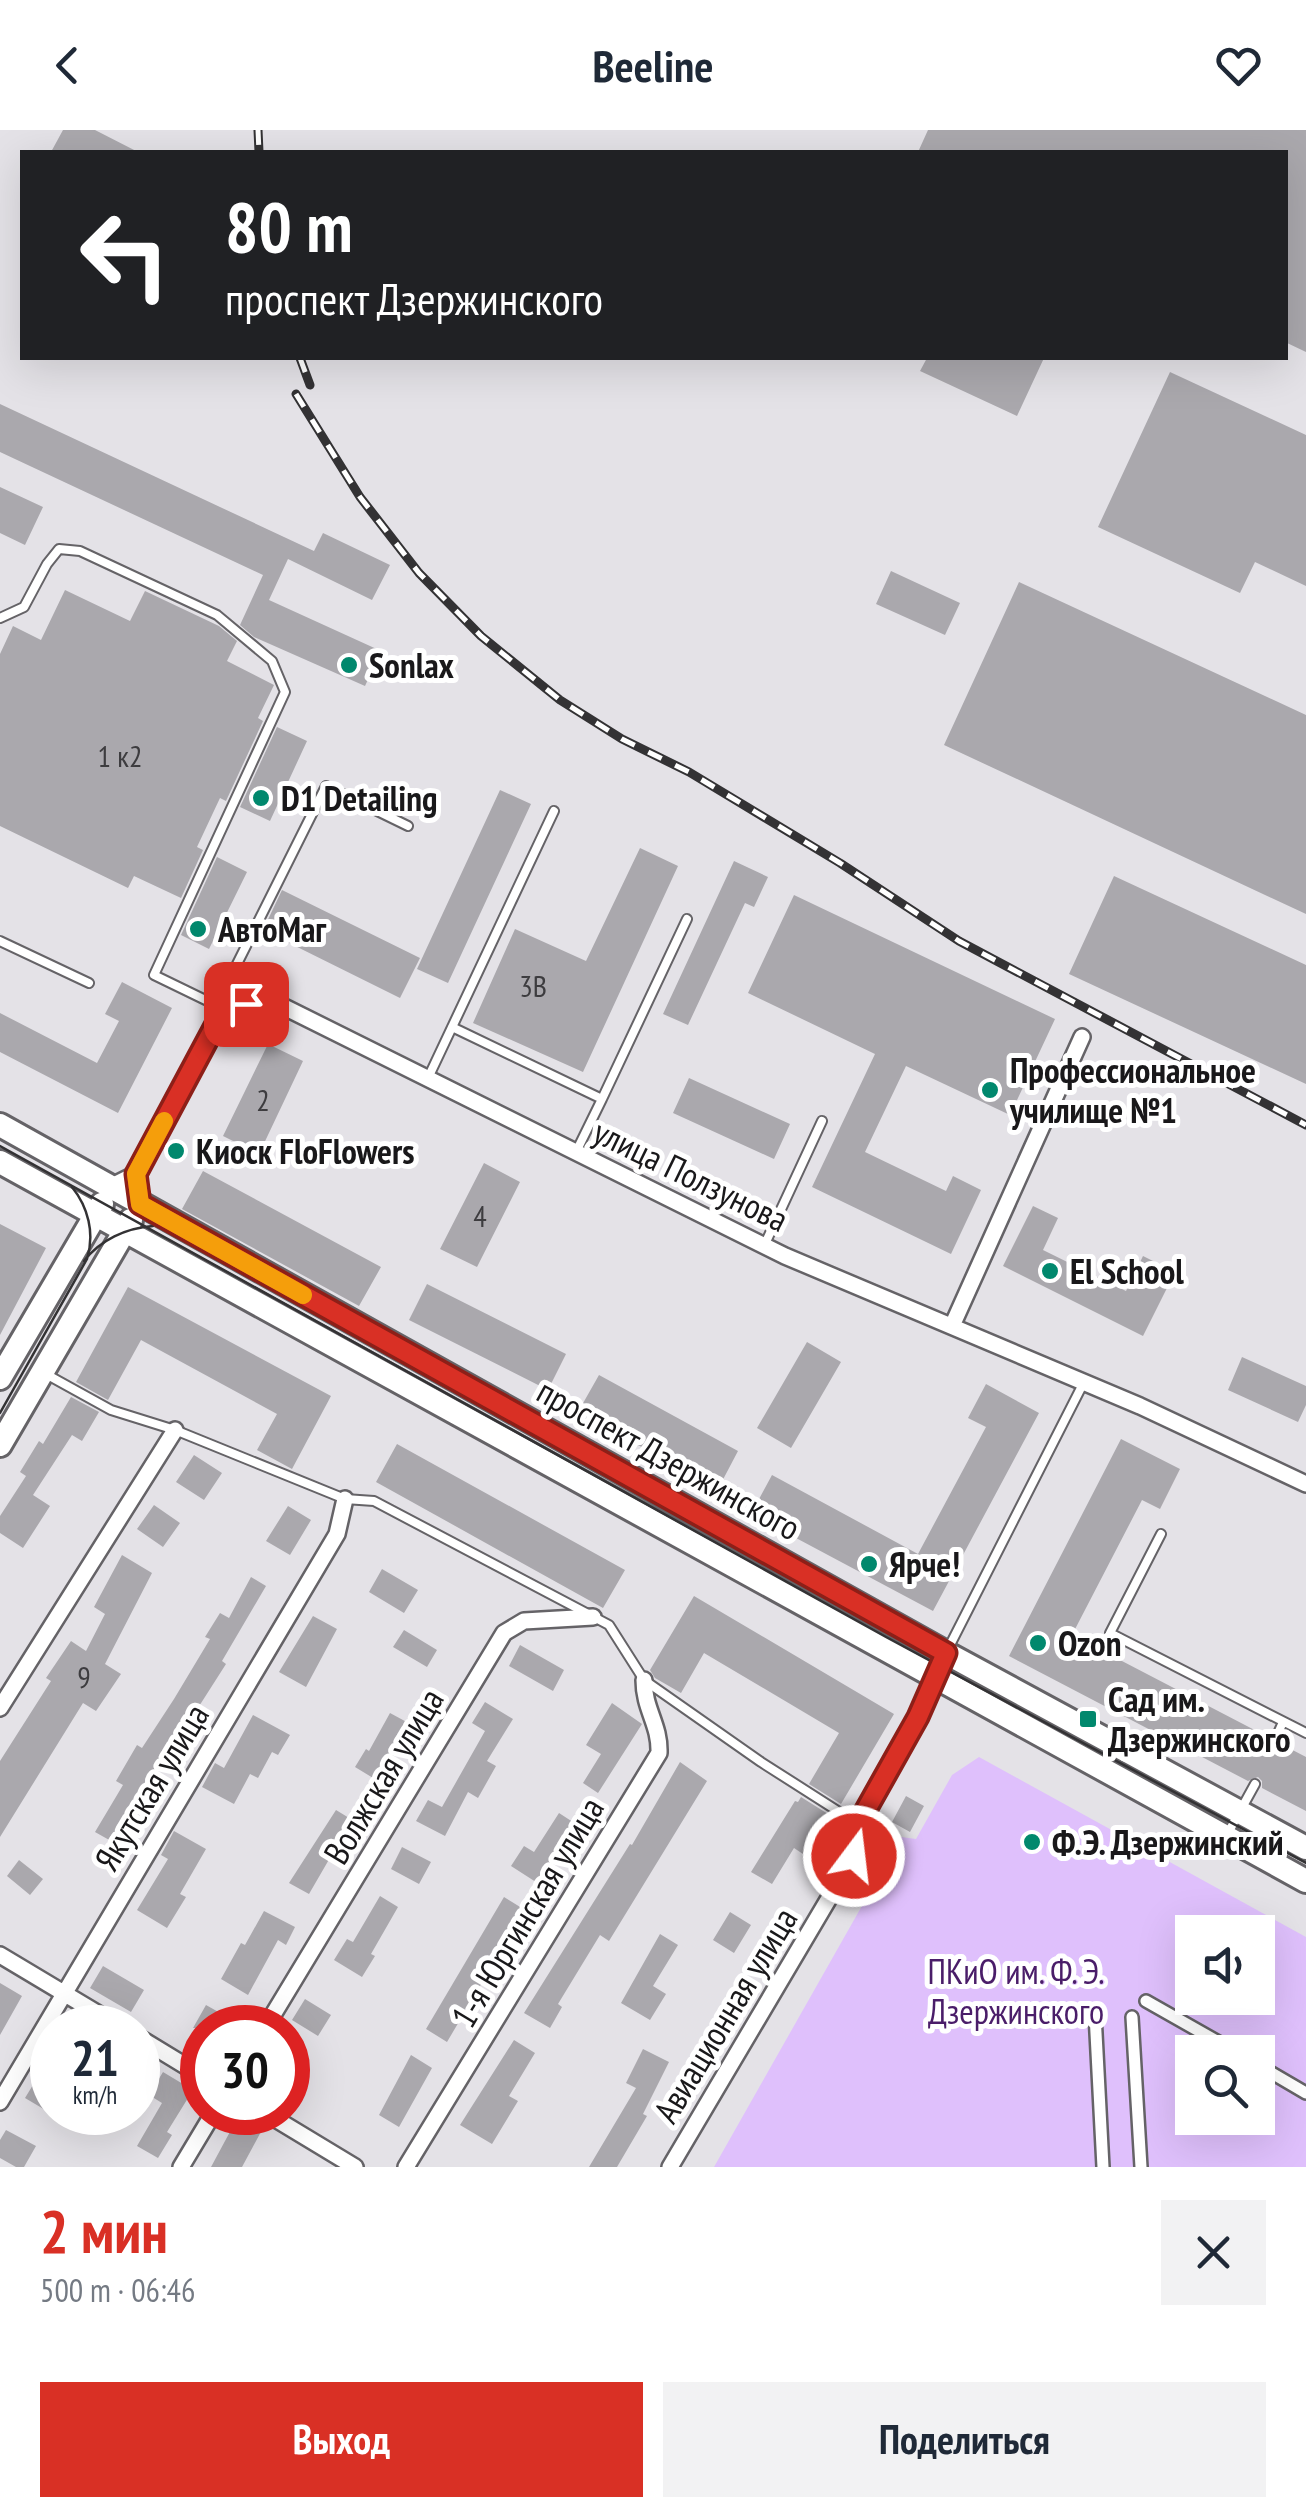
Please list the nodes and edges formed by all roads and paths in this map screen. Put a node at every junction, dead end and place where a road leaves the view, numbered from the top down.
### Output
1 (0, 618) edge
2 (554, 811) dead end
3 (408, 826) dead end
4 (686, 919) dead end
5 (0, 942) edge
6 (89, 983) dead end
7 (224, 1009) junction
8 (452, 1027) junction
9 (1082, 1037) dead end
10 (428, 1078) junction
11 (602, 1098) junction
12 (822, 1120) dead end
13 (0, 1126) edge
14 (576, 1152) junction
15 (0, 1162) edge
16 (136, 1174) junction
17 (110, 1187) junction
18 (140, 1204) junction
19 (95, 1216) junction
20 (124, 1232) junction
21 (764, 1246) junction
22 (952, 1326) junction
23 (43, 1372) junction
24 (0, 1378) edge
25 (1084, 1382) junction
26 (175, 1430) junction
27 (0, 1445) edge
28 (1306, 1484) edge
29 (344, 1499) junction
30 (1161, 1534) dead end
31 (592, 1617) junction
32 (946, 1653) junction
33 (934, 1679) junction
34 (644, 1680) junction
35 (0, 1708) edge
36 (1283, 1722) junction
37 (1306, 1734) edge
38 (1275, 1740) dead end
39 (1255, 1784) dead end
40 (1238, 1814) junction
41 (858, 1824) junction
42 (1226, 1837) junction
43 (1306, 1848) edge
44 (1306, 1881) edge
45 (0, 1955) edge
46 (63, 1992) junction
47 (1146, 2000) dead end
48 (84, 2005) edge
49 (279, 2005) edge
50 (1095, 2014) dead end
51 (1132, 2017) dead end
52 (1207, 2035) edge
53 (1275, 2075) edge
54 (1306, 2093) edge
55 (0, 2102) edge
56 (201, 2135) edge
57 (302, 2135) edge
58 (182, 2167) edge
59 (355, 2167) edge
60 (406, 2167) edge
61 (670, 2167) edge
62 (1103, 2167) edge
63 (1141, 2167) edge

1 - 7 lane
2 - 8 lane
3 - 7 lane
4 - 11 lane
5 - 6 lane
7 - 10 street, улица Ползунова
7 - 16 street
8 - 10 lane
8 - 11 lane
9 - 22 street
10 - 14 street, улица Ползунова
11 - 14 lane
12 - 21 lane
13 - 17 main road, проспект Дзержинского
14 - 21 street, улица Ползунова
15 - 19 main road, проспект Дзержинского
16 - 17 street
16 - 18 street
17 - 18 main road, проспект Дзержинского
17 - 19 main road
18 - 20 main road
18 - 32 main road, проспект Дзержинского
19 - 20 main road, проспект Дзержинского
19 - 24 main road
20 - 23 main road
20 - 33 main road, проспект Дзержинского
21 - 22 street, улица Ползунова
22 - 25 street, улица Ползунова
23 - 26 lane
23 - 27 main road
25 - 28 street, улица Ползунова
25 - 32 lane
26 - 29 lane
26 - 35 street
29 - 31 lane
29 - 46 street, Якутская улица
30 - 36 lane
31 - 34 lane
31 - 49 street, Волжская улица
32 - 33 main road
32 - 40 main road, проспект Дзержинского
33 - 41 street, Авиационная улица
33 - 42 main road, проспект Дзержинского
34 - 41 lane
34 - 60 street, 1-я Юргинская улица
36 - 37 lane
36 - 38 lane
39 - 40 lane
40 - 42 lane
40 - 43 main road, проспект Дзержинского
41 - 61 street, Авиационная улица
42 - 44 main road, проспект Дзержинского
45 - 46 street
46 - 48 street
46 - 55 street, Якутская улица
47 - 52 street
50 - 62 street
51 - 63 street
53 - 54 street
56 - 58 street
57 - 59 street

